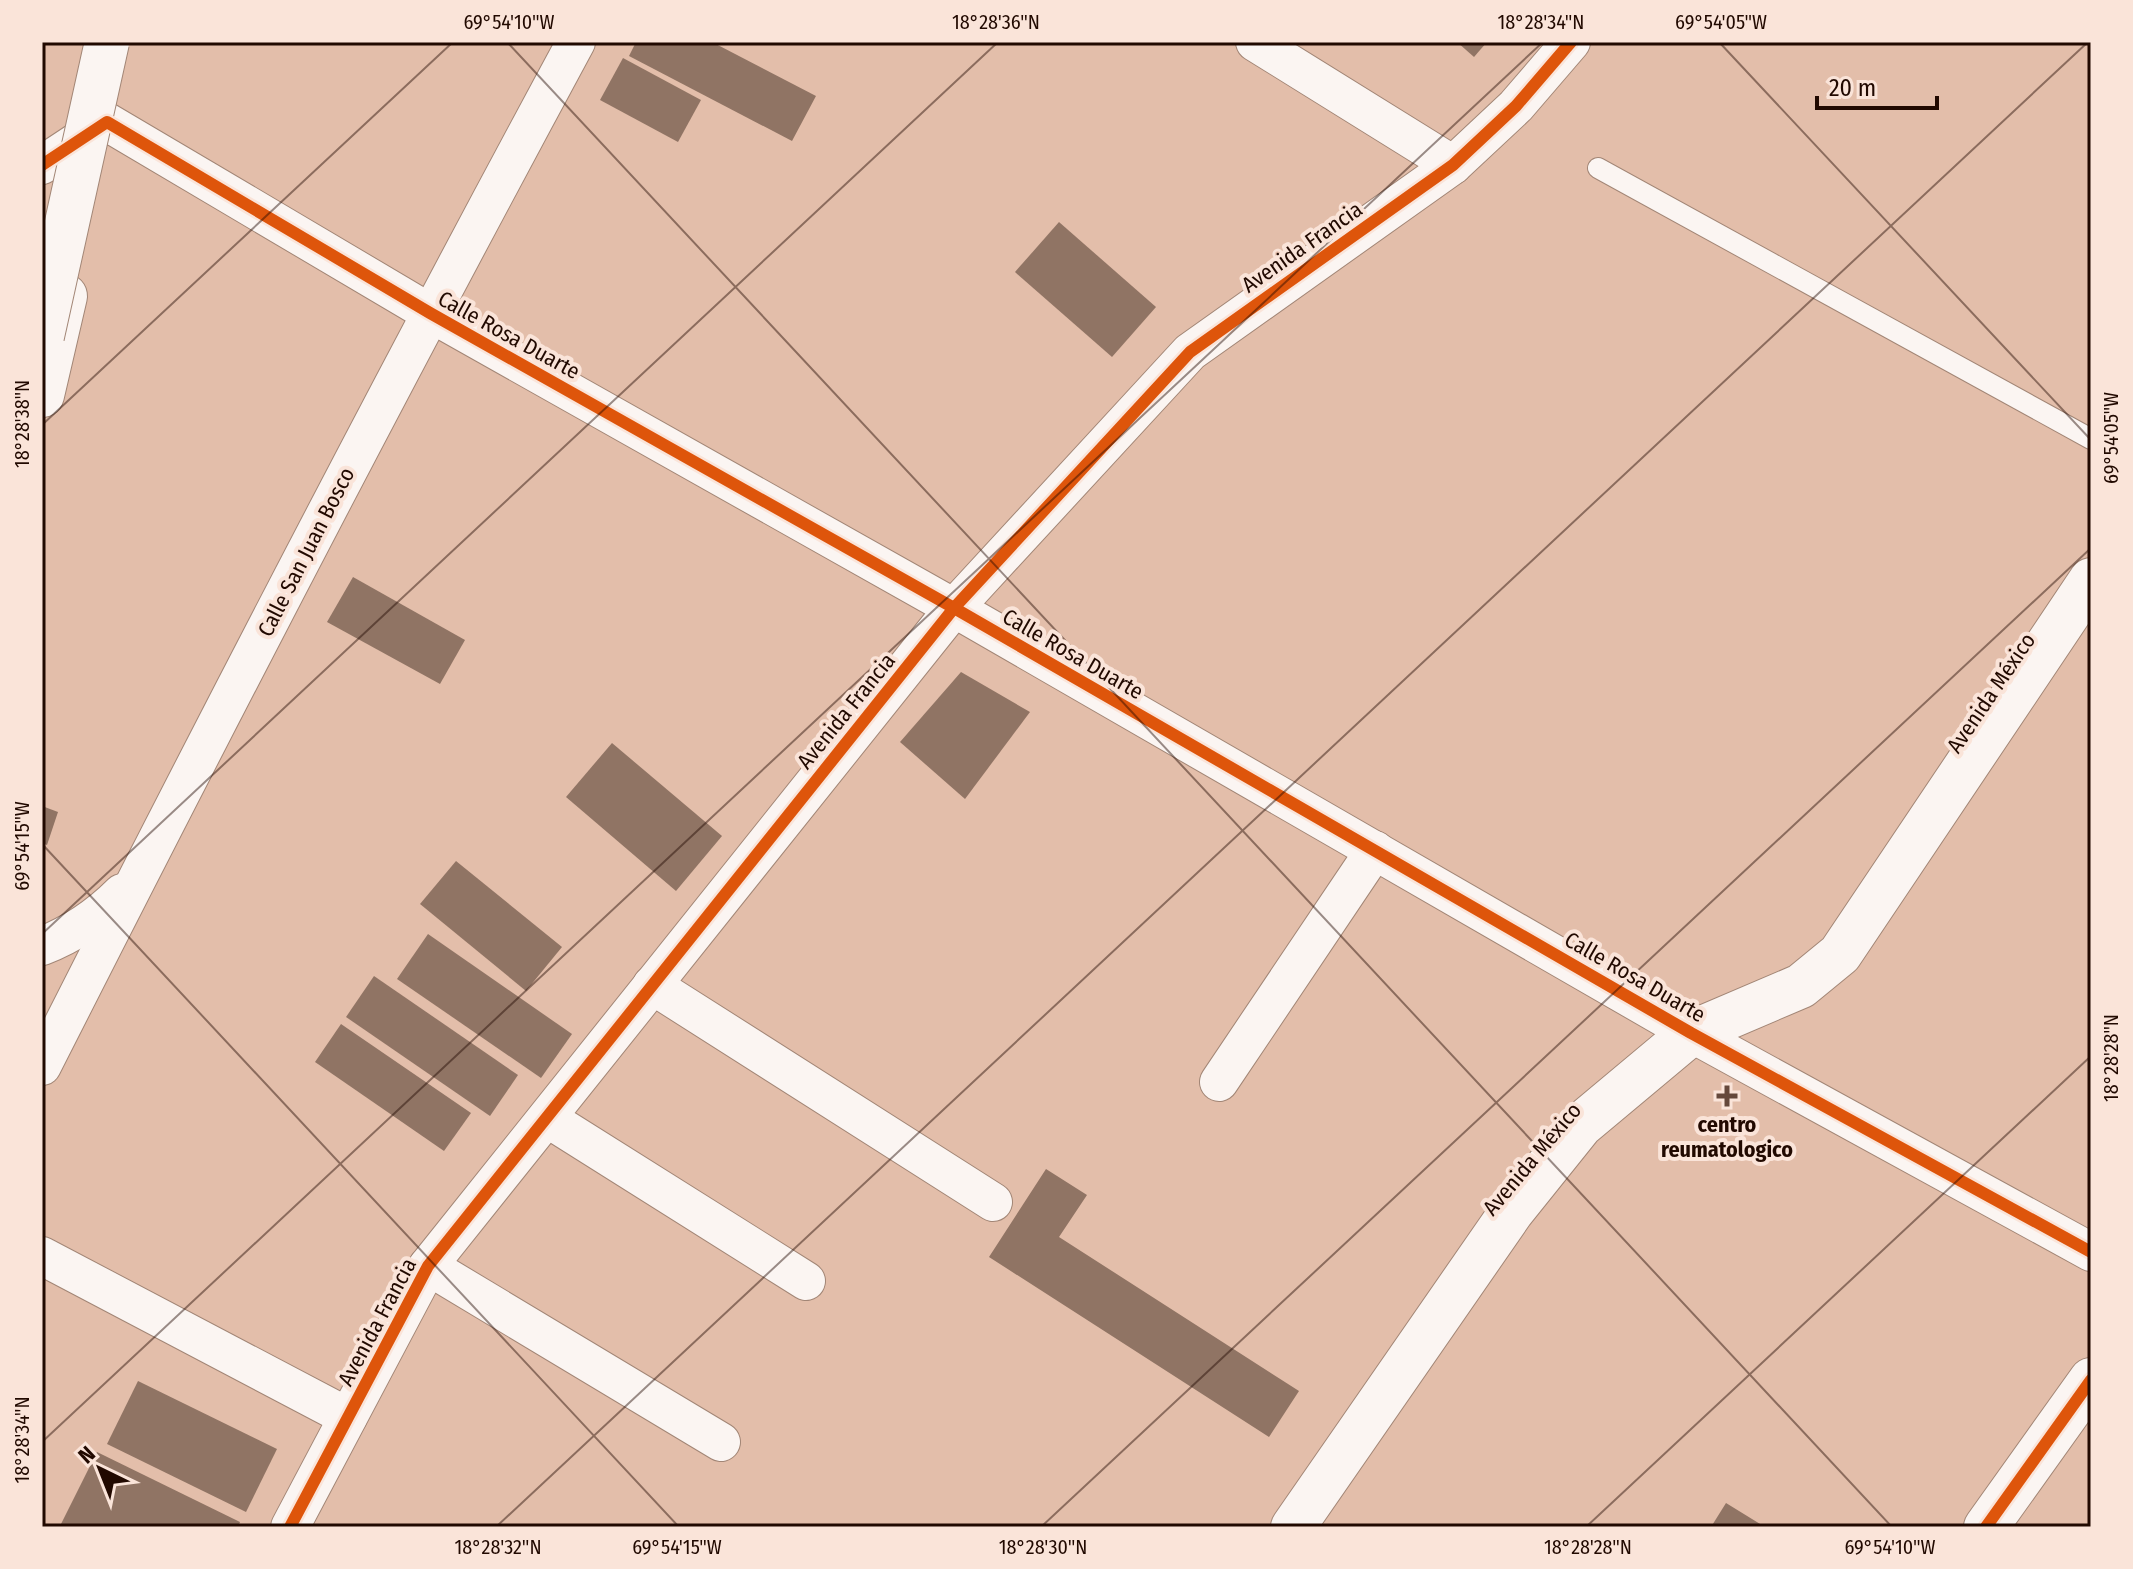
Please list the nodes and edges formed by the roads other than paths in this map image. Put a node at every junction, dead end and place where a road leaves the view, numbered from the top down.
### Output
1 (82, 42) edge
2 (576, 42) edge
3 (1255, 42) edge
4 (1571, 42) edge
5 (117, 54) edge
6 (107, 122) junction
7 (42, 165) edge
8 (1453, 165) junction
9 (1598, 168) dead end
10 (430, 313) junction
11 (42, 336) edge
12 (42, 395) edge
13 (2091, 439) edge
14 (2091, 580) edge
15 (954, 608) junction
16 (1375, 850) junction
17 (136, 879) junction
18 (42, 946) edge
19 (652, 985) junction
20 (1691, 1033) junction
21 (42, 1066) edge
22 (1219, 1082) dead end
23 (547, 1118) junction
24 (993, 1202) dead end
25 (2091, 1252) edge
26 (42, 1256) edge
27 (428, 1266) junction
28 (806, 1281) dead end
29 (2091, 1380) edge
30 (348, 1417) junction
31 (721, 1442) dead end
32 (290, 1527) edge
33 (1293, 1527) edge
34 (1986, 1527) edge

1 - 5 street
2 - 10 street, Calle San Juan Bosco
3 - 8 street
4 - 8 street, Avenida Francia
5 - 6 main road
5 - 11 main road, bridge
6 - 7 street
6 - 10 street, Calle Rosa Duarte
6 - 12 main road
8 - 15 street, Avenida Francia
9 - 13 lane
10 - 15 street, Calle Rosa Duarte
10 - 17 street, Calle San Juan Bosco
14 - 20 main road, Avenida México
15 - 16 street, Calle Rosa Duarte
15 - 19 street, Avenida Francia
16 - 20 street, Calle Rosa Duarte
16 - 22 street
17 - 18 street
17 - 21 street, Calle San Juan Bosco
19 - 23 street, Avenida Francia
19 - 24 street
20 - 25 street, Calle Rosa Duarte
20 - 33 main road, Avenida México
23 - 27 street, Avenida Francia
23 - 28 street
26 - 30 street
27 - 30 street, Avenida Francia
27 - 31 street
29 - 34 main road
30 - 32 street, Avenida Francia

